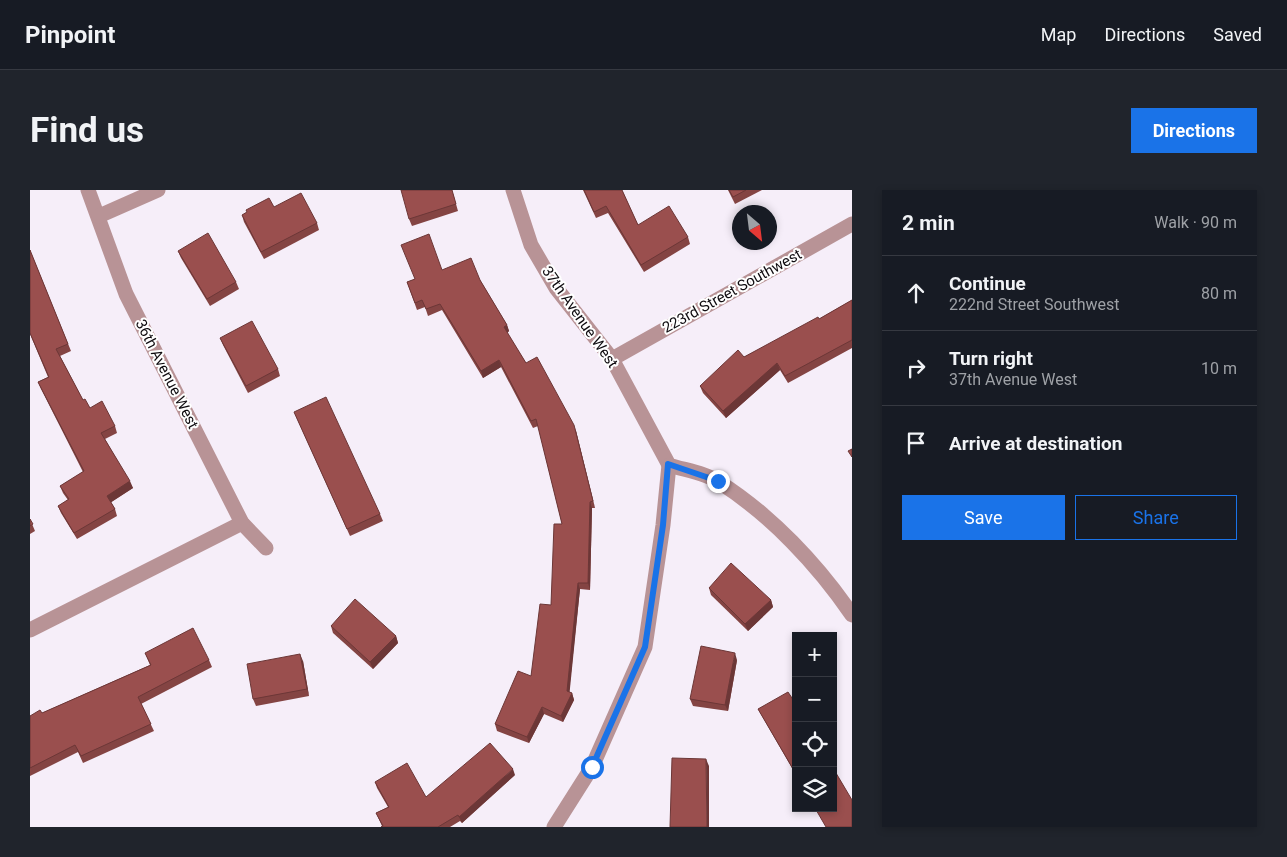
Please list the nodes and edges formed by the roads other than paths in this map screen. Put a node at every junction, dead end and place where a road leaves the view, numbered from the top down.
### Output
1 (88, 190) edge
2 (158, 190) edge
3 (514, 190) edge
4 (99, 216) junction
5 (852, 224) edge
6 (612, 359) junction
7 (668, 464) junction
8 (242, 522) junction
9 (266, 548) dead end
10 (852, 615) edge
11 (30, 630) edge
12 (554, 827) edge

1 - 4 street, 36th Avenue West
2 - 4 street
3 - 6 street, 37th Avenue West
4 - 8 street, 36th Avenue West
5 - 6 street, 223rd Street Southwest
6 - 7 street, 37th Avenue West
7 - 10 street
7 - 12 street
8 - 9 street, 36th Avenue West
8 - 11 street

